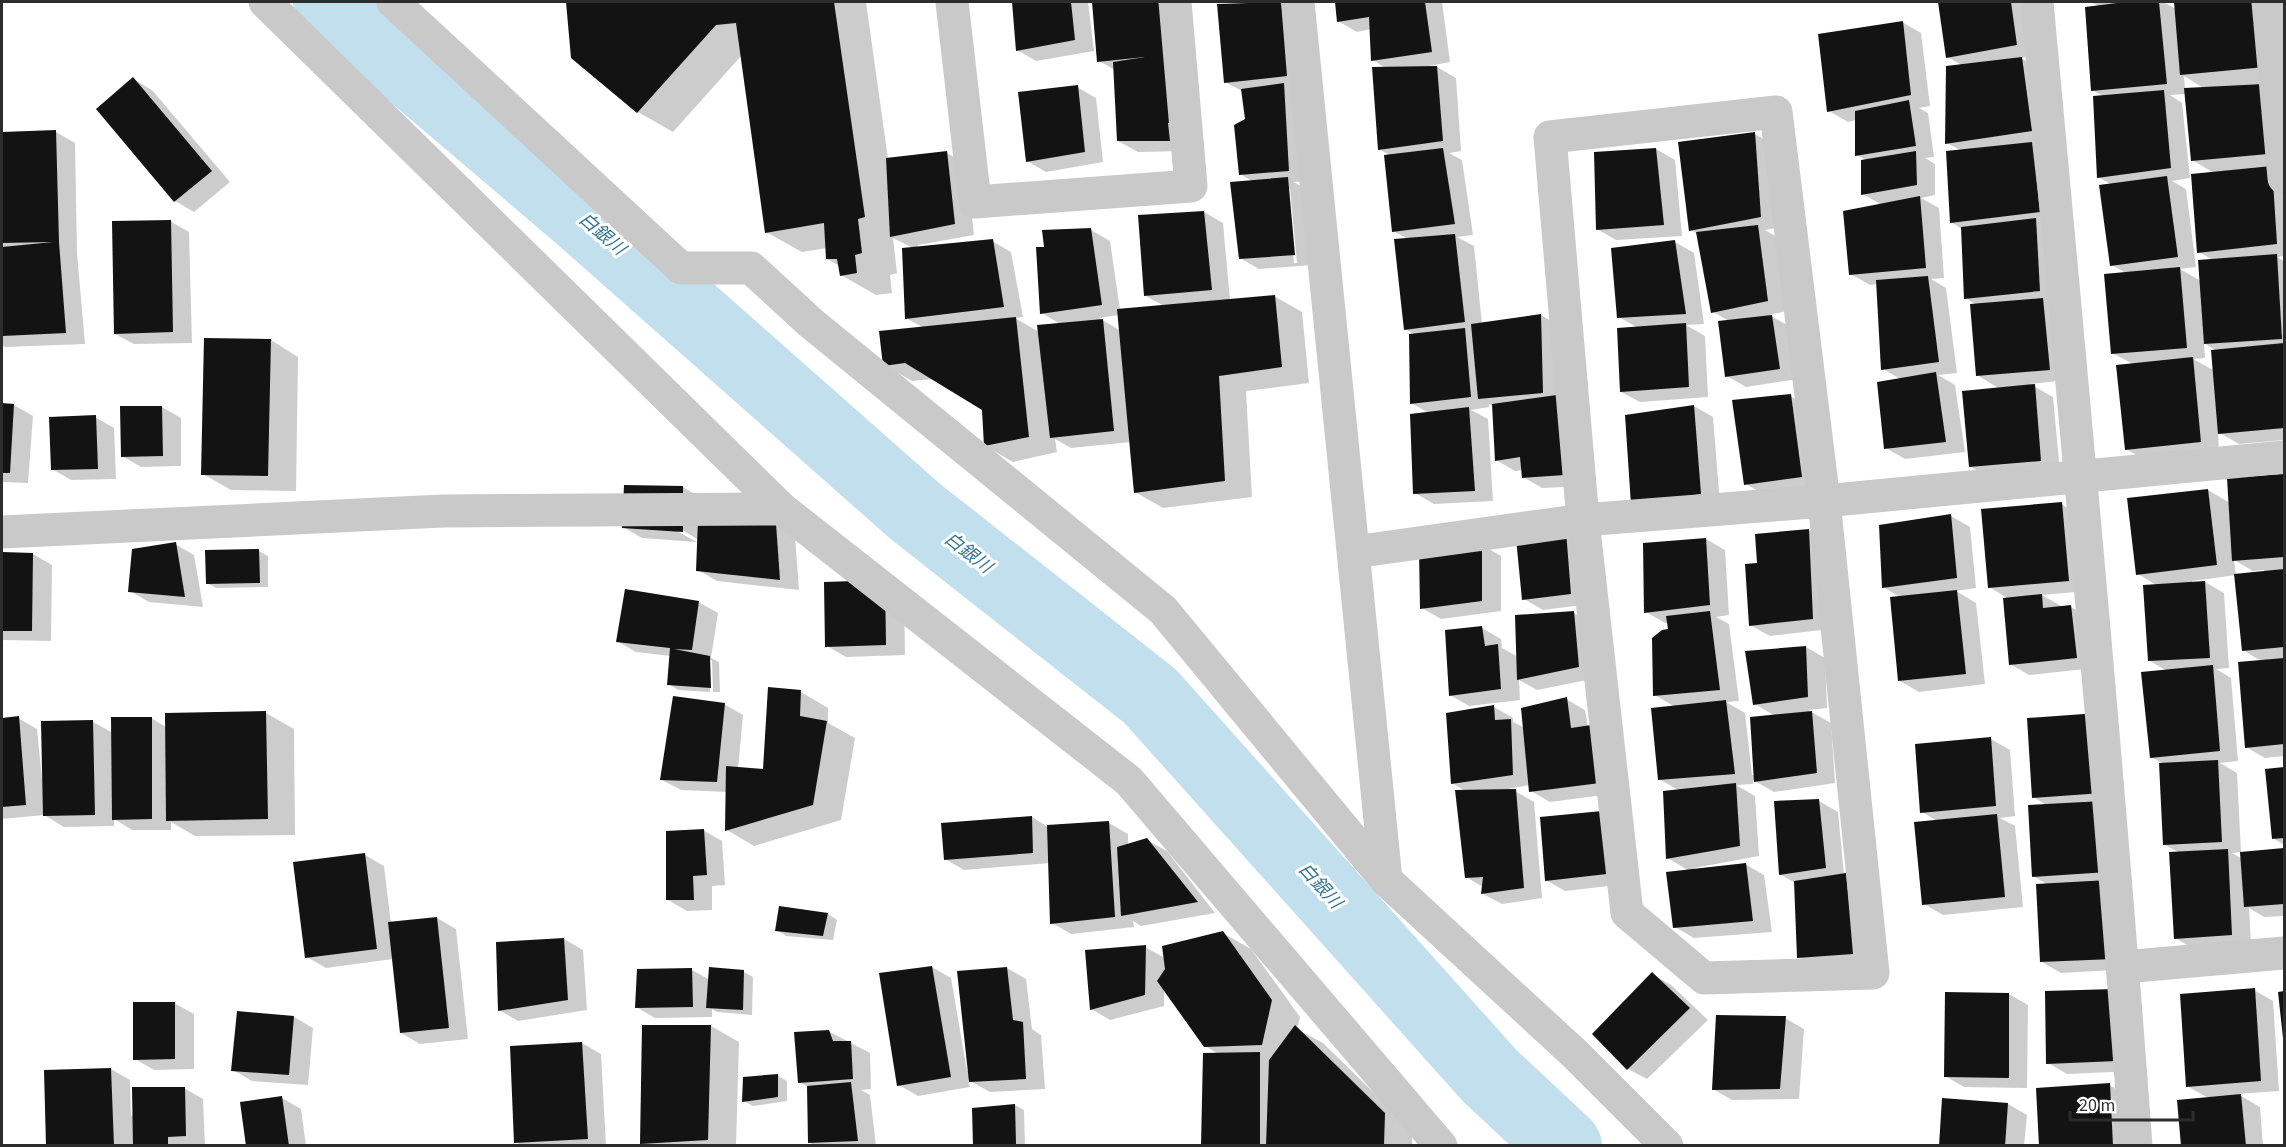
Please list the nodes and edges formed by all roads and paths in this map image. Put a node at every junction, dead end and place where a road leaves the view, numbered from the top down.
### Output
1 (265, 2) edge
2 (393, 2) edge
3 (951, 2) edge
4 (1175, 2) edge
5 (1298, 2) edge
6 (2037, 2) edge
7 (2268, 2) edge
8 (2284, 178) edge
9 (2284, 457) edge
10 (2081, 475) junction
11 (1824, 501) junction
12 (782, 509) junction
13 (1583, 520) junction
14 (2, 532) edge
15 (1354, 552) junction
16 (1386, 880) junction
17 (2284, 953) edge
18 (2123, 967) junction
19 (1441, 1146) edge
20 (1667, 1146) edge
21 (2136, 1146) edge

1 - 12 street
2 - 16 street
3 - 4 street
5 - 15 street
6 - 10 street
7 - 8 street
9 - 10 street
10 - 11 street
10 - 18 street
11 - 13 street
11 - 13 street
11 - 13 street
12 - 14 street
12 - 19 street
13 - 15 street
15 - 16 street
16 - 20 street
17 - 18 street
18 - 21 street

